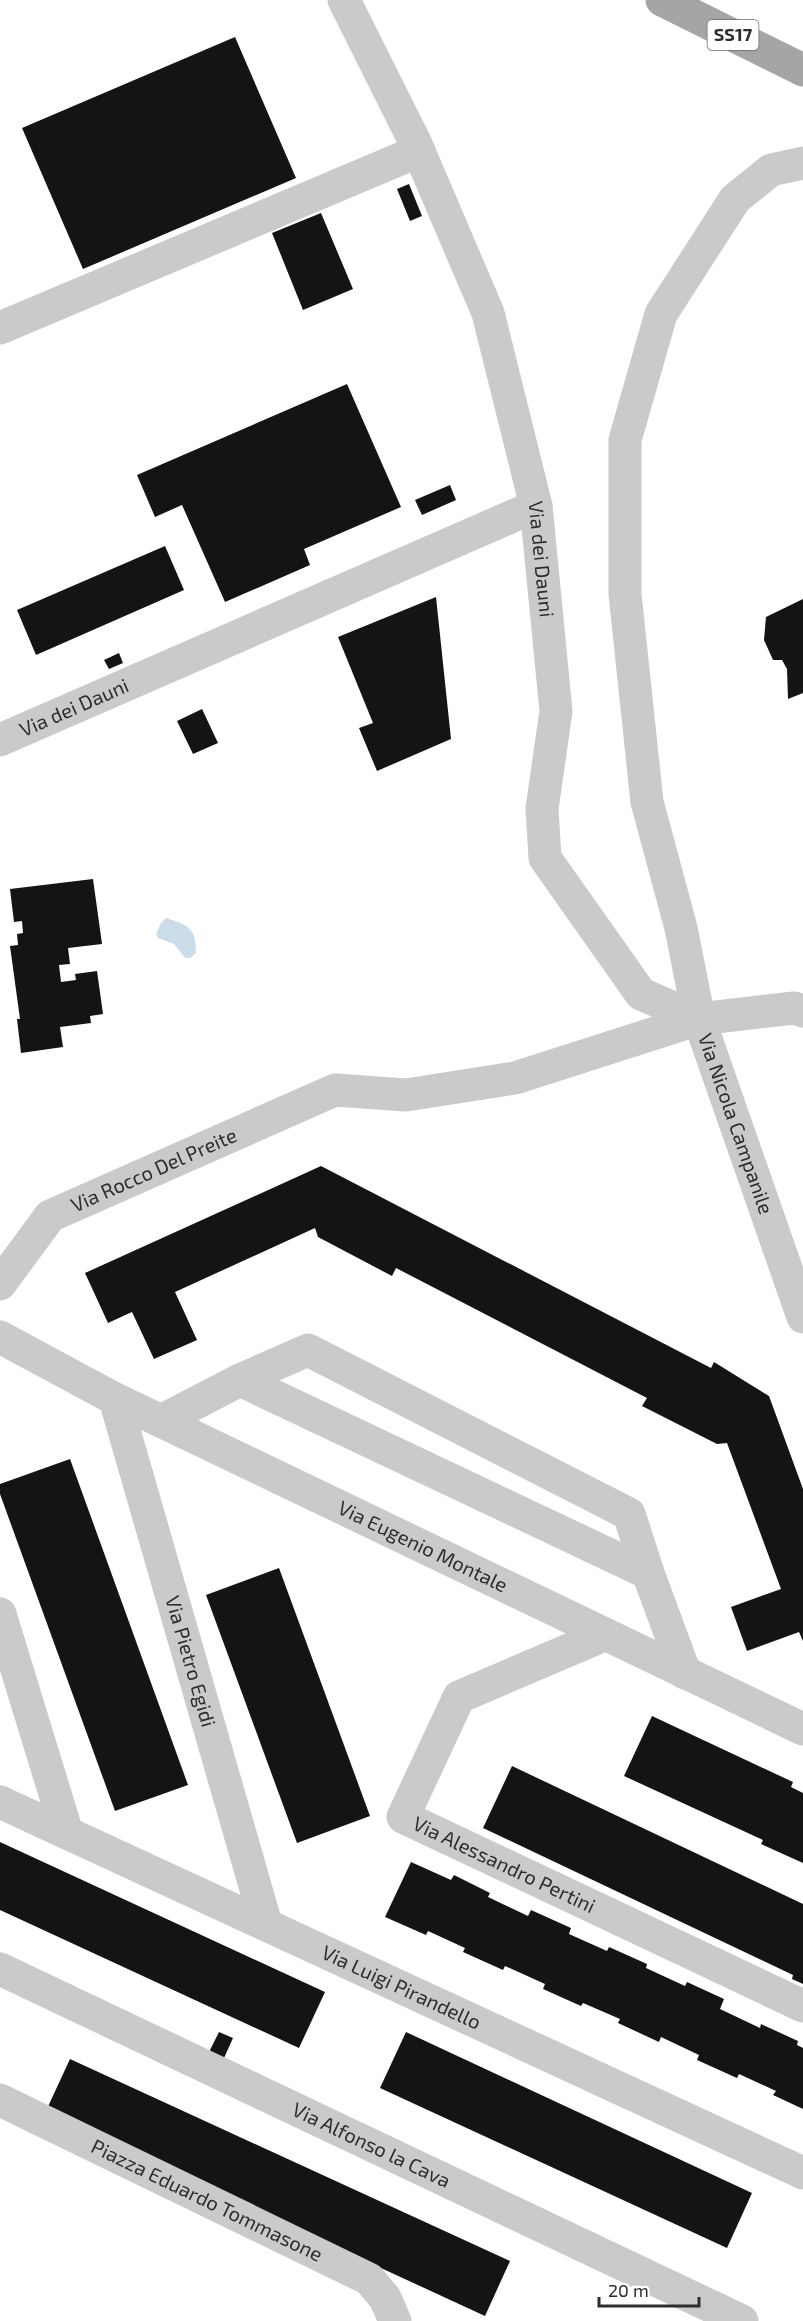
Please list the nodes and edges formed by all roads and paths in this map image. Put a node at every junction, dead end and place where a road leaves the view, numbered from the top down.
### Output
1 (344, 0) edge
2 (662, 0) edge
3 (803, 70) edge
4 (419, 151) junction
5 (803, 163) edge
6 (0, 328) edge
7 (536, 506) junction
8 (0, 740) edge
9 (803, 1011) edge
10 (699, 1019) junction
11 (0, 1284) edge
12 (803, 1317) edge
13 (0, 1337) edge
14 (240, 1380) junction
15 (115, 1399) junction
16 (161, 1421) junction
17 (648, 1573) junction
18 (0, 1614) edge
19 (603, 1635) junction
20 (685, 1673) junction
21 (803, 1729) edge
22 (0, 1802) edge
23 (67, 1833) junction
24 (266, 1924) junction
25 (0, 1969) edge
26 (803, 2006) edge
27 (0, 2100) edge
28 (803, 2173) edge
29 (395, 2321) edge
30 (742, 2321) edge

1 - 4 street
2 - 3 main road, SS17
4 - 6 street
4 - 7 street
5 - 10 street, Via Nicola Campanile
7 - 8 street, Via dei Dauni
7 - 10 street, Via dei Dauni
9 - 10 street
10 - 11 street, Via Rocco Del Preite
10 - 12 street, Via Nicola Campanile
13 - 15 street, Via Eugenio Montale
14 - 16 street
14 - 17 street
14 - 17 street
15 - 16 street, Via Eugenio Montale
15 - 24 street, Via Pietro Egidi
16 - 19 street, Via Eugenio Montale
17 - 20 street
18 - 23 street
19 - 20 street, Via Eugenio Montale
19 - 26 street, Via Alessandro Pertini
20 - 21 street, Via Eugenio Montale
22 - 23 street, Via Luigi Pirandello
23 - 24 street, Via Luigi Pirandello
24 - 28 street, Via Luigi Pirandello
25 - 30 street, Via Alfonso la Cava
27 - 29 street, Piazza Eduardo Tommasone

